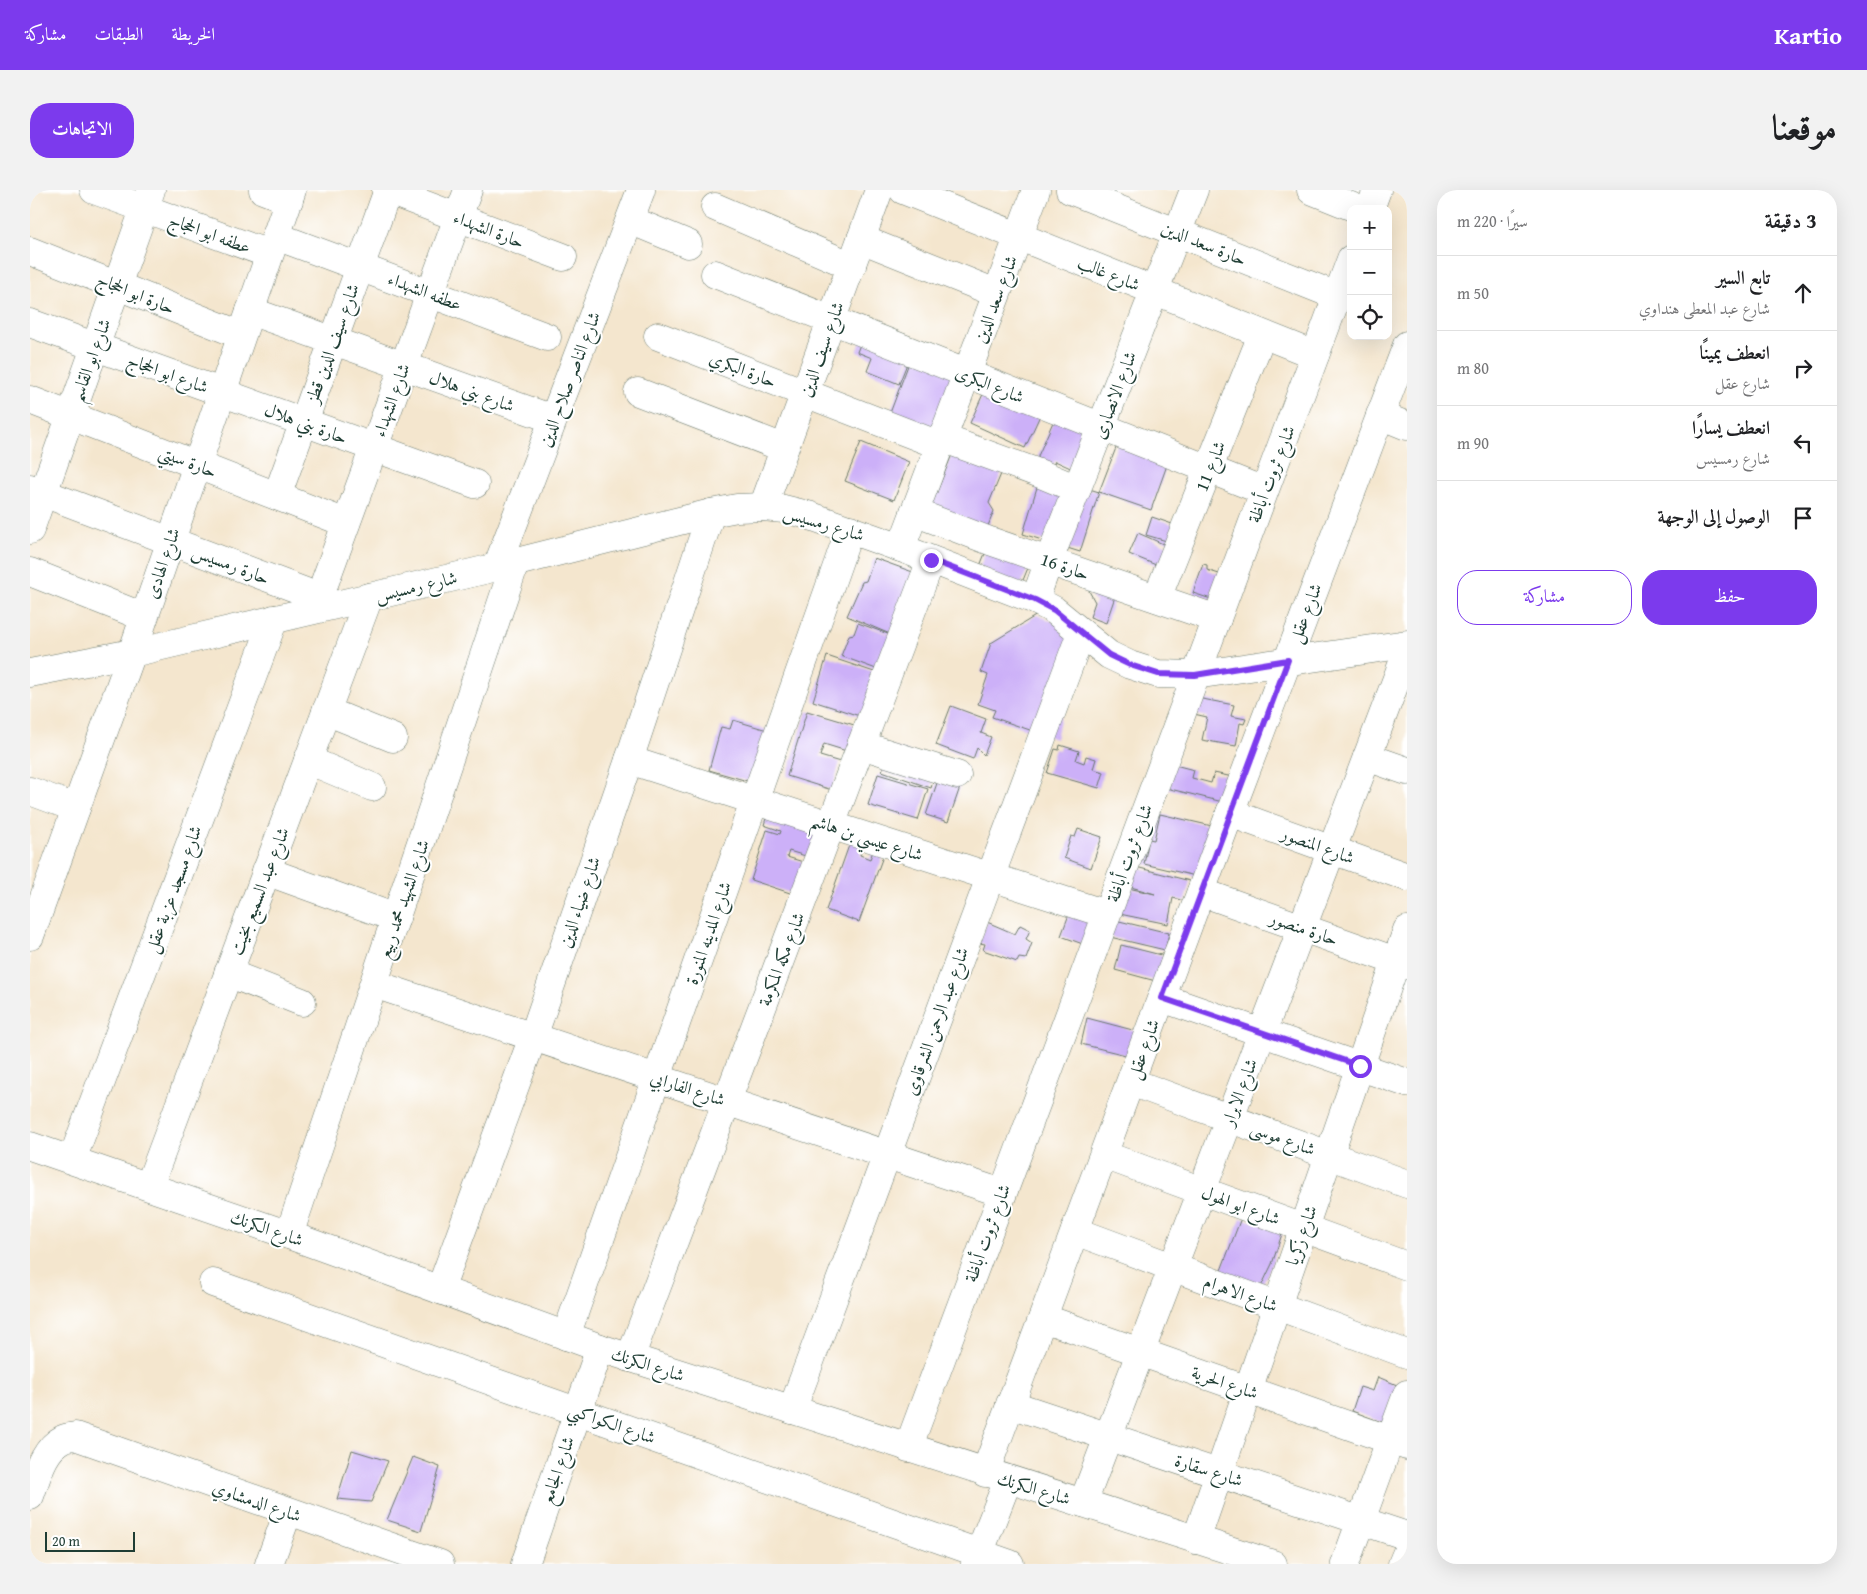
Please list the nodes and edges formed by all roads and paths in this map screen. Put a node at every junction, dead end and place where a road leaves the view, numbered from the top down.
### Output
1 (94, 190) edge
2 (263, 190) edge
3 (387, 190) edge
4 (468, 190) edge
5 (641, 190) edge
6 (879, 190) edge
7 (903, 190) edge
8 (1036, 190) edge
9 (1070, 190) edge
10 (1194, 190) edge
11 (1377, 190) edge
12 (1319, 191) edge
13 (290, 195) edge
14 (148, 199) edge
15 (1349, 205) edge
16 (1371, 205) edge
17 (714, 207) dead end
18 (458, 217) junction
19 (630, 220) junction
20 (1178, 232) junction
21 (1018, 236) junction
22 (861, 239) junction
23 (688, 244) dead end
24 (273, 245) junction
25 (30, 251) edge
26 (563, 257) dead end
27 (852, 266) junction
28 (360, 267) junction
29 (1347, 270) edge
30 (716, 274) dead end
31 (117, 286) junction
32 (1154, 291) junction
33 (430, 293) junction
34 (996, 294) junction
35 (1337, 296) junction
36 (831, 321) junction
37 (30, 323) edge
38 (245, 323) junction
39 (1262, 335) junction
40 (658, 336) dead end
41 (547, 337) dead end
42 (333, 341) junction
43 (1407, 345) edge
44 (95, 346) junction
45 (1315, 356) junction
46 (404, 366) junction
47 (966, 374) junction
48 (222, 392) junction
49 (638, 392) dead end
50 (805, 393) junction
51 (30, 400) edge
52 (1380, 415) junction
53 (70, 416) junction
54 (553, 420) junction
55 (304, 422) junction
56 (1407, 426) edge
57 (1101, 427) junction
58 (940, 442) junction
59 (374, 447) junction
60 (784, 448) junction
61 (196, 464) junction
62 (1208, 469) junction
63 (475, 484) dead end
64 (1077, 489) junction
65 (37, 490) edge
66 (1264, 491) junction
67 (277, 496) junction
68 (763, 507) junction
69 (711, 512) junction
70 (914, 512) junction
71 (346, 523) junction
72 (850, 529) junction
73 (30, 530) edge
74 (170, 541) junction
75 (901, 548) junction
76 (931, 560) junction
77 (1049, 560) junction
78 (506, 565) junction
79 (30, 572) edge
80 (369, 597) junction
81 (1157, 598) junction
82 (1035, 600) junction
83 (317, 603) junction
84 (144, 616) junction
85 (274, 618) junction
86 (1216, 619) junction
87 (1081, 633) junction
88 (1407, 644) edge
89 (1407, 652) edge
90 (132, 653) junction
91 (1288, 660) junction
92 (30, 672) edge
93 (1195, 675) junction
94 (326, 711) junction
95 (393, 738) dead end
96 (861, 746) junction
97 (1367, 757) junction
98 (308, 760) junction
99 (629, 760) junction
100 (1407, 772) edge
101 (957, 775) dead end
102 (372, 787) dead end
103 (30, 791) edge
104 (755, 800) junction
105 (76, 808) junction
106 (1230, 813) junction
107 (831, 825) junction
108 (1332, 849) junction
109 (266, 871) junction
110 (990, 876) junction
111 (1407, 877) edge
112 (38, 887) edge
113 (1201, 892) junction
114 (1106, 914) junction
115 (396, 918) junction
116 (1302, 928) junction
117 (1407, 930) edge
118 (30, 936) edge
119 (1402, 963) edge
120 (228, 974) junction
121 (374, 984) junction
122 (1162, 998) junction
123 (302, 1002) dead end
124 (1262, 1032) junction
125 (533, 1037) junction
126 (1360, 1066) junction
127 (657, 1078) junction
128 (1131, 1082) junction
129 (1407, 1083) edge
130 (727, 1101) junction
131 (1229, 1118) junction
132 (30, 1146) edge
133 (886, 1155) junction
134 (1104, 1155) junction
135 (1329, 1155) junction
136 (72, 1160) junction
137 (1407, 1184) edge
138 (149, 1186) junction
139 (1202, 1191) junction
140 (1002, 1193) junction
141 (1304, 1228) junction
142 (1076, 1231) junction
143 (289, 1235) junction
144 (1407, 1266) edge
145 (1172, 1267) junction
146 (213, 1283) dead end
147 (440, 1290) junction
148 (1277, 1306) junction
149 (1043, 1318) junction
150 (566, 1336) junction
151 (600, 1348) junction
152 (1140, 1352) junction
153 (1407, 1354) edge
154 (630, 1358) junction
155 (1248, 1390) junction
156 (1407, 1394) edge
157 (1010, 1404) junction
158 (792, 1410) junction
159 (577, 1411) junction
160 (1108, 1437) junction
161 (1399, 1443) edge
162 (908, 1448) junction
163 (1219, 1474) junction
164 (996, 1476) junction
165 (30, 1496) edge
166 (1083, 1503) junction
167 (288, 1512) junction
168 (1361, 1520) junction
169 (1407, 1536) edge
170 (1196, 1540) junction
171 (1407, 1552) edge
172 (977, 1559) edge
173 (269, 1564) edge
174 (440, 1564) edge
175 (525, 1564) edge
176 (1010, 1564) edge
177 (1273, 1564) edge
178 (1345, 1564) edge
179 (1402, 1564) edge

1 - 14 street, عطفه ابو الحجاج
2 - 13 street
3 - 18 street, حارة الشهداء
3 - 28 street, شارع سيف الدين قطز
4 - 18 street, شارع الشهداء
5 - 19 street, شارع الناصر صلاح الدين
6 - 22 street, شارع سيف الدين
7 - 21 street, شارع غالب
8 - 21 street, شارع سعد الدين
9 - 20 street, حارة سعد الدين
10 - 20 street, شارع الانصارى
11 - 16 street
12 - 15 street
13 - 24 street, شارع الهادى
14 - 24 street, عطفه ابو الحجاج
14 - 31 street, شارع ابو القاسم
17 - 27 street
18 - 26 street, حارة الشهداء
18 - 33 street, شارع الشهداء
19 - 23 street
19 - 54 street, شارع الناصر صلاح الدين
20 - 32 street, شارع الانصارى
20 - 35 street, حارة سعد الدين
21 - 32 street, شارع غالب
21 - 34 street, شارع سعد الدين
22 - 27 street, شارع سيف الدين
22 - 34 street
24 - 28 street, عطفه الشهداء
24 - 38 street, شارع الهادى
25 - 31 street, حارة ابو الحجاج
27 - 36 street, شارع سيف الدين
28 - 33 street, عطفه الشهداء
28 - 42 street, شارع سيف الدين قطز
29 - 35 street, شارع ثروت أباظة
30 - 36 street, شارع البكرى
31 - 38 street, حارة ابو الحجاج
31 - 44 street, شارع ابو القاسم
32 - 39 street, شارع غالب
32 - 57 street, شارع الانصارى
33 - 41 street, عطفه الشهداء
33 - 46 street, شارع الشهداء
34 - 47 street, شارع سعد الدين
35 - 45 street, شارع ثروت أباظة
36 - 47 street, شارع البكرى
36 - 50 street, شارع سيف الدين
37 - 44 street, شارع ابو الحجاج
38 - 42 street, شارع بني هلال
38 - 48 street, شارع الهادى
39 - 45 street, شارع غالب
39 - 62 street, شارع 11
40 - 50 street, حارة البكري
42 - 46 street, شارع بني هلال
42 - 55 street, شارع سيف الدين قطز
43 - 52 street, شارع عقل
44 - 48 street, شارع ابو الحجاج
44 - 53 street, شارع ابو القاسم
45 - 66 street, شارع ثروت أباظة
46 - 54 street, شارع بني هلال
46 - 59 street, شارع الشهداء
47 - 57 street, شارع البكرى
47 - 58 street, شارع سعد الدين
48 - 55 street, حارة بني هلال
48 - 61 street, شارع الهادى
49 - 60 street
50 - 58 street, حارة البكري
50 - 60 street, شارع سيف الدين
51 - 53 street, حارة سيتي
52 - 56 street
52 - 91 street, شارع عقل
53 - 61 street, حارة سيتي
53 - 65 street, شارع ابو القاسم
54 - 78 street, شارع الناصر صلاح الدين
55 - 59 street, حارة بني هلال
55 - 67 street, شارع سيف الدين قطز
57 - 62 street, شارع البكرى
57 - 64 street, شارع الانصارى
58 - 64 street, حارة البكري
58 - 70 street, شارع سعد الدين
59 - 63 street, حارة بني هلال
59 - 71 street, شارع الشهداء
60 - 68 street, شارع سيف الدين
61 - 67 street, حارة سيتي
61 - 74 street, شارع الهادى
62 - 66 street, شارع البكرى
62 - 81 street, شارع 11
64 - 77 street, شارع الانصارى
65 - 73 street, شارع ابو القاسم
65 - 74 street, حارة رمسيس
66 - 86 street, شارع ثروت أباظة
67 - 71 street, حارة سيتي
68 - 69 street, شارع رمسيس
68 - 72 street, شارع رمسيس
69 - 78 street, شارع رمسيس
69 - 99 street, شارع ضياء الدين
70 - 75 street, شارع سعد الدين
70 - 77 street, حارة 16
71 - 83 street, شارع الشهداء
72 - 75 street, شارع رمسيس
72 - 104 street, شارع المدينه المنورة
74 - 83 street, حارة رمسيس
74 - 84 street, شارع الهادى
75 - 76 street, شارع رمسيس
76 - 82 street, شارع رمسيس
76 - 96 street, شارع مكه المكرمة
77 - 81 street, حارة 16
77 - 82 street, شارع الانصارى
78 - 80 street, شارع رمسيس
78 - 115 street, شارع الشهيد محمد ربيع
79 - 84 street
80 - 83 street, شارع رمسيس
80 - 94 street, شارع عبد السميع بخيت
81 - 86 street, حارة 16
82 - 87 street, شارع رمسيس
83 - 85 street, شارع رمسيس
84 - 90 street, شارع الهادى
85 - 90 street, شارع رمسيس
85 - 136 street, شارع مسجد عزبة عقل
86 - 93 street, شارع ثروت أباظة
87 - 93 street, شارع رمسيس
87 - 110 street, شارع عبد الرحمن الشرقاوى
88 - 91 street, شارع رمسيس
89 - 97 street, شارع الابرار
90 - 92 street, شارع رمسيس
90 - 105 street, شارع الهادى
91 - 93 street, شارع رمسيس
91 - 106 street, شارع عقل
93 - 114 street, شارع ثروت أباظة
94 - 95 street
94 - 98 street, شارع عبد السميع بخيت
96 - 101 street
96 - 107 street, شارع مكه المكرمة
97 - 100 street
97 - 108 street, شارع الابرار
98 - 102 street
98 - 109 street, شارع عبد السميع بخيت
99 - 104 street, شارع عيسي بن هاشم
99 - 125 street, شارع ضياء الدين
103 - 105 street
104 - 107 street, شارع عيسي بن هاشم
104 - 127 street, شارع المدينه المنورة
105 - 112 street, شارع الهادى
106 - 108 street, شارع المنصور
106 - 113 street, شارع عقل
107 - 110 street, شارع عيسي بن هاشم
107 - 130 street, شارع مكه المكرمة
108 - 111 street, شارع المنصور
108 - 116 street, شارع الابرار
109 - 115 street
109 - 120 street, شارع عبد السميع بخيت
110 - 114 street, شارع عيسي بن هاشم
110 - 133 street, شارع عبد الرحمن الشرقاوى
112 - 118 street, شارع الهادى
113 - 116 street, حارة منصور
113 - 122 street, شارع عقل
114 - 140 street, شارع ثروت أباظة
115 - 121 street, شارع الشهيد محمد ربيع
116 - 119 street, حارة منصور
116 - 124 street, شارع الابرار
117 - 119 street, شارع زكريا
119 - 126 street, شارع زكريا
120 - 123 street
120 - 138 street, شارع عبد السميع بخيت
121 - 125 street, شارع الفارابي
121 - 143 street, شارع الشهيد محمد ربيع
122 - 124 street
122 - 128 street, شارع عقل
124 - 126 street
124 - 131 street, شارع الابرار
125 - 127 street, شارع الفارابي
125 - 147 street, شارع ضياء الدين
126 - 129 street
126 - 135 street, شارع زكريا
127 - 130 street, شارع الفارابي
127 - 150 street, شارع المدينه المنورة
128 - 131 street, شارع موسى
128 - 134 street, شارع عقل
130 - 133 street, شارع الفارابي
130 - 154 street, شارع مكه المكرمة
131 - 135 street, شارع موسى
131 - 139 street, شارع الابرار
132 - 136 street, شارع الكرنك
133 - 140 street, شارع الفارابي
133 - 158 street, شارع عبد الرحمن الشرقاوى
134 - 139 street, شارع ابو الهول
134 - 142 street, شارع عقل
135 - 137 street, شارع موسى
135 - 141 street, شارع زكريا
136 - 138 street, شارع الكرنك
138 - 143 street, شارع الكرنك
139 - 141 street, شارع ابو الهول
139 - 145 street, شارع الابرار
140 - 162 street, شارع ثروت أباظة
141 - 144 street, شارع ابو الهول
141 - 148 street, شارع زكريا
142 - 145 street, شارع الاهرام
142 - 149 street, شارع عقل
143 - 147 street, شارع الكرنك
145 - 148 street, شارع الاهرام
145 - 152 street, شارع الابرار
146 - 159 street, شارع الكواكبي
147 - 150 street, شارع الكرنك
148 - 153 street, شارع الاهرام
148 - 155 street, شارع زكريا
149 - 152 street, شارع الحرية
149 - 157 street, شارع عقل
150 - 151 street, شارع الكرنك
151 - 154 street, شارع الكرنك
151 - 159 street, شارع الجامع
152 - 155 street, شارع الحرية
152 - 160 street, شارع الابرار
154 - 158 street, شارع الكرنك
155 - 161 street, شارع الحرية
155 - 163 street, شارع زكريا
156 - 161 street
157 - 160 street, شارع سقارة
157 - 164 street, شارع عقل
158 - 162 street, شارع الكرنك
159 - 172 street, شارع الكواكبي
159 - 175 street, شارع الجامع
160 - 163 street, شارع سقارة
160 - 166 street, شارع الابرار
161 - 168 street
162 - 164 street, شارع الكرنك
163 - 168 street, شارع سقارة
163 - 170 street, شارع زكريا
164 - 166 street, شارع الكرنك
164 - 172 street, شارع عقل
165 - 167 street, شارع الدمشاوي
166 - 170 street, شارع الكرنك
167 - 173 street
167 - 174 street, شارع الدمشاوي
168 - 169 street, شارع سقارة
168 - 178 street
170 - 177 street, شارع الكرنك
171 - 179 street
172 - 176 street, شارع الكواكبي

